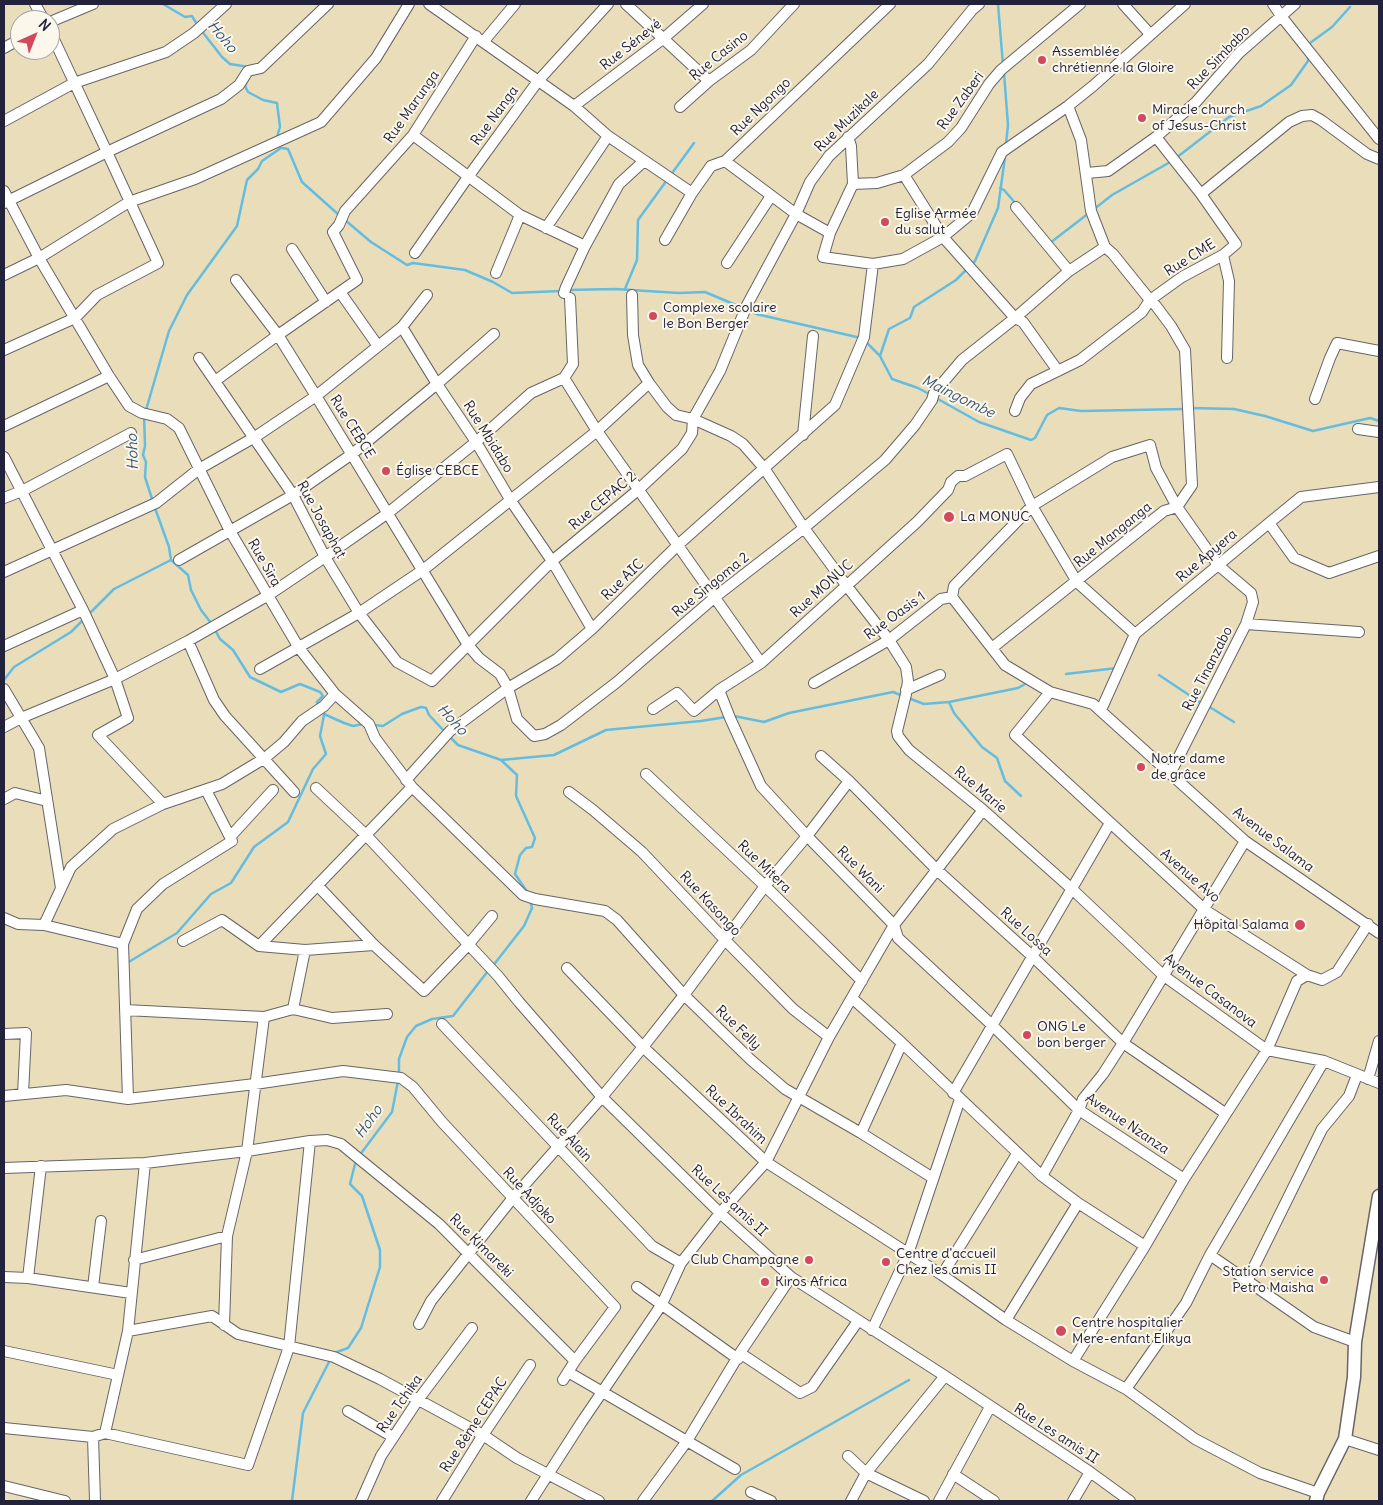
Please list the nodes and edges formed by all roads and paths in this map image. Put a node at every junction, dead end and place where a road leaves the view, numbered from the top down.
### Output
1 (93, 4) edge
2 (226, 4) edge
3 (328, 4) edge
4 (409, 4) edge
5 (428, 4) edge
6 (515, 4) edge
7 (608, 4) edge
8 (626, 4) edge
9 (703, 4) edge
10 (794, 4) edge
11 (890, 4) edge
12 (979, 4) edge
13 (1080, 4) edge
14 (1123, 4) edge
15 (1185, 4) edge
16 (1274, 4) edge
17 (1295, 4) edge
18 (1282, 16) junction
19 (60, 18) edge
20 (1150, 34) junction
21 (664, 38) junction
22 (480, 39) junction
23 (60, 53) edge
24 (538, 81) junction
25 (709, 81) junction
26 (74, 83) junction
27 (574, 106) junction
28 (1068, 106) junction
29 (680, 107) dead end
30 (4, 121) edge
31 (413, 135) junction
32 (608, 136) junction
33 (848, 137) junction
34 (1156, 137) junction
35 (1379, 139) edge
36 (107, 152) junction
37 (1379, 159) edge
38 (644, 161) junction
39 (725, 161) junction
40 (1087, 174) junction
41 (904, 175) junction
42 (468, 177) junction
43 (852, 184) junction
44 (692, 193) junction
45 (1201, 194) junction
46 (771, 196) junction
47 (5, 198) edge
48 (129, 202) junction
49 (1016, 207) dead end
50 (796, 214) junction
51 (520, 215) junction
52 (546, 228) junction
53 (830, 233) junction
54 (943, 237) junction
55 (665, 240) dead end
56 (585, 246) junction
57 (1105, 247) junction
58 (292, 249) dead end
59 (415, 253) dead end
60 (1223, 254) junction
61 (39, 258) junction
62 (727, 263) dead end
63 (873, 264) junction
64 (1069, 271) junction
65 (496, 273) dead end
66 (4, 275) edge
67 (236, 280) dead end
68 (340, 292) junction
69 (632, 294) dead end
70 (427, 295) dead end
71 (1150, 300) junction
72 (326, 302) junction
73 (746, 308) joint
74 (75, 318) junction
75 (1016, 318) junction
76 (402, 327) junction
77 (494, 334) dead end
78 (278, 335) junction
79 (813, 336) dead end
80 (378, 346) junction
81 (4, 350) edge
82 (1379, 351) edge
83 (199, 358) dead end
84 (1228, 358) dead end
85 (1058, 371) junction
86 (110, 376) junction
87 (564, 378) junction
88 (215, 381) junction
89 (649, 383) junction
90 (437, 384) junction
91 (316, 396) junction
92 (1316, 399) dead end
93 (1016, 410) dead end
94 (693, 419) junction
95 (4, 426) edge
96 (1358, 429) dead end
97 (597, 431) junction
98 (1379, 432) edge
99 (131, 433) dead end
100 (803, 435) junction
101 (254, 437) junction
102 (476, 442) junction
103 (352, 454) junction
104 (4, 457) edge
105 (764, 468) junction
106 (199, 469) junction
107 (1379, 487) edge
108 (638, 490) junction
109 (22, 491) junction
110 (293, 495) junction
111 (4, 498) edge
112 (511, 501) junction
113 (1032, 506) junction
114 (1177, 507) junction
115 (388, 513) junction
116 (1269, 523) junction
117 (804, 528) junction
118 (230, 531) junction
119 (679, 544) junction
120 (52, 551) junction
121 (1379, 556) edge
122 (325, 557) junction
123 (180, 560) dead end
124 (552, 561) junction
125 (1218, 565) junction
126 (422, 570) junction
127 (4, 572) edge
128 (1077, 582) junction
129 (846, 586) junction
130 (267, 596) junction
131 (715, 597) junction
132 (952, 597) junction
133 (83, 610) junction
134 (359, 614) junction
135 (1246, 624) junction
136 (592, 629) junction
137 (1359, 632) dead end
138 (1135, 634) junction
139 (889, 640) junction
140 (188, 641) junction
141 (468, 645) junction
142 (4, 646) edge
143 (299, 648) junction
144 (992, 648) junction
145 (761, 662) junction
146 (260, 669) dead end
147 (940, 674) dead end
148 (114, 679) junction
149 (432, 681) joint
150 (814, 683) dead end
151 (4, 688) edge
152 (508, 688) junction
153 (719, 690) junction
154 (1050, 692) junction
155 (335, 694) junction
156 (905, 695) junction
157 (653, 709) dead end
158 (1101, 710) junction
159 (21, 718) junction
160 (4, 727) edge
161 (821, 756) dead end
162 (265, 758) junction
163 (646, 774) dead end
164 (1170, 774) junction
165 (849, 781) junction
166 (409, 783) junction
167 (316, 788) dead end
168 (206, 790) junction
169 (273, 790) dead end
170 (294, 792) dead end
171 (569, 792) dead end
172 (4, 799) edge
173 (47, 800) junction
174 (163, 804) junction
175 (983, 810) junction
176 (1110, 824) junction
177 (365, 834) junction
178 (807, 836) junction
179 (230, 837) junction
180 (1245, 841) junction
181 (937, 870) junction
182 (318, 884) junction
183 (765, 886) junction
184 (61, 888) junction
185 (1073, 890) junction
186 (524, 895) joint
187 (1205, 910) junction
188 (492, 916) dead end
189 (4, 918) edge
190 (1368, 924) junction
191 (44, 925) junction
192 (894, 925) junction
193 (1379, 932) edge
194 (725, 940) junction
195 (183, 941) dead end
196 (123, 944) junction
197 (374, 945) junction
198 (468, 945) junction
199 (259, 946) junction
200 (305, 950) junction
201 (1032, 956) junction
202 (567, 968) dead end
203 (1307, 975) junction
204 (1164, 976) junction
205 (862, 981) junction
206 (684, 995) junction
207 (852, 998) junction
208 (293, 1009) junction
209 (125, 1010) junction
210 (387, 1014) dead end
211 (264, 1017) junction
212 (442, 1024) dead end
213 (992, 1025) junction
214 (4, 1034) edge
215 (829, 1037) junction
216 (1379, 1041) edge
217 (902, 1043) junction
218 (1123, 1043) junction
219 (643, 1047) junction
220 (1267, 1050) junction
221 (1324, 1061) junction
222 (1358, 1075) junction
223 (1368, 1079) junction
224 (1379, 1083) edge
225 (255, 1084) junction
226 (23, 1094) junction
227 (4, 1096) edge
228 (798, 1096) junction
229 (956, 1096) junction
230 (602, 1097) junction
231 (128, 1099) junction
232 (1080, 1110) junction
233 (1225, 1113) junction
234 (861, 1133) junction
235 (310, 1141) junction
236 (558, 1146) junction
237 (247, 1151) junction
238 (1017, 1154) junction
239 (766, 1162) junction
240 (145, 1163) junction
241 (41, 1166) junction
242 (4, 1168) edge
243 (1042, 1176) junction
244 (933, 1178) junction
245 (1184, 1179) junction
246 (1379, 1196) edge
247 (512, 1199) junction
248 (1078, 1203) junction
249 (720, 1213) junction
250 (101, 1221) dead end
251 (227, 1236) junction
252 (1145, 1246) junction
253 (469, 1253) junction
254 (908, 1254) junction
255 (1210, 1255) junction
256 (134, 1260) junction
257 (681, 1263) junction
258 (942, 1275) junction
259 (4, 1277) edge
260 (790, 1277) junction
261 (28, 1278) junction
262 (1247, 1281) junction
263 (637, 1287) dead end
264 (93, 1288) junction
265 (131, 1293) junction
266 (662, 1304) junction
267 (1006, 1320) junction
268 (858, 1321) junction
269 (419, 1324) dead end
270 (224, 1325) junction
271 (472, 1328) dead end
272 (872, 1330) junction
273 (128, 1331) junction
274 (1355, 1342) junction
275 (289, 1347) junction
276 (4, 1351) edge
277 (739, 1356) junction
278 (575, 1361) junction
279 (1073, 1361) junction
280 (530, 1365) dead end
281 (118, 1376) junction
282 (945, 1376) junction
283 (1126, 1389) junction
284 (603, 1391) junction
285 (418, 1400) junction
286 (990, 1407) junction
287 (348, 1411) dead end
288 (4, 1428) edge
289 (105, 1433) junction
290 (483, 1435) junction
291 (93, 1437) junction
292 (393, 1437) junction
293 (1345, 1439) junction
294 (687, 1441) junction
295 (1379, 1450) edge
296 (848, 1456) dead end
297 (735, 1469) dead end
298 (1090, 1472) junction
299 (866, 1473) junction
300 (548, 1474) junction
301 (954, 1474) junction
302 (4, 1486) edge
303 (751, 1492) dead end
304 (1317, 1497) edge
305 (65, 1501) edge
306 (95, 1501) edge
307 (361, 1501) edge
308 (442, 1501) edge
309 (531, 1501) edge
310 (599, 1501) edge
311 (643, 1501) edge
312 (771, 1501) edge
313 (851, 1501) edge
314 (924, 1501) edge
315 (939, 1501) edge
316 (994, 1501) edge
317 (1072, 1501) edge
318 (1130, 1501) edge

1 - 19 street
2 - 26 street
3 - 36 street
4 - 48 street
5 - 22 street
6 - 22 street, Rue Marunga
7 - 24 street, Rue Nanga
8 - 21 street
9 - 21 street, Rue Sénevé
10 - 25 street, Rue Casino
11 - 39 street, Rue Ngongo
12 - 33 street, Rue Muzikale
13 - 41 street, Rue Zaberi
14 - 20 street
15 - 20 street
16 - 18 street
17 - 18 street, Rue Simbabo
18 - 34 street, Rue Simbabo
18 - 35 street
20 - 28 street
21 - 25 street
21 - 27 street, Rue Sénevé
22 - 24 street
22 - 31 street, Rue Marunga
23 - 26 street
24 - 27 street
24 - 42 street, Rue Nanga
25 - 29 street, Rue Casino
26 - 30 street
26 - 36 street
27 - 32 street
28 - 40 street
28 - 54 street
31 - 42 street
31 - 68 street, Rue Marunga
32 - 38 street
32 - 52 street
33 - 43 street
33 - 50 street, Rue Muzikale
34 - 40 street, Rue Simbabo
34 - 45 street
36 - 47 street
36 - 48 street
37 - 45 street
38 - 44 street
38 - 56 street
39 - 44 street, Rue Ngongo
39 - 46 street
40 - 57 street
41 - 43 street, Rue Zaberi
41 - 54 street
42 - 51 street
42 - 59 street, Rue Nanga
43 - 53 street
44 - 55 street, Rue Ngongo
45 - 60 street, Rue CME
46 - 50 street
46 - 62 street
47 - 61 street
48 - 61 street
48 - 74 street
49 - 64 street
50 - 53 street
50 - 73 street, Rue Muzikale
51 - 52 street
51 - 65 street
52 - 56 street
53 - 63 street
54 - 63 street
54 - 75 street
56 - 87 street
57 - 64 street
57 - 71 street
58 - 72 street
60 - 71 street, Rue CME
60 - 84 street
61 - 66 street
61 - 74 street
63 - 100 street, Rue AIC
64 - 75 street
67 - 78 street, Rue CEBCE
68 - 72 street
68 - 80 street
69 - 89 street
70 - 76 street
71 - 85 street, Rue CME
71 - 114 street, Rue Manganga
72 - 78 street
73 - 94 street, Rue CEPAC 2
74 - 81 street
74 - 86 street
75 - 85 street
75 - 117 street, Rue Singoma 2
76 - 80 street
76 - 90 street, Rue Mbidabo
77 - 90 street
78 - 88 street
78 - 91 street, Rue CEBCE
79 - 100 street
80 - 91 street
82 - 92 street
83 - 88 street, Rue Josaphat
85 - 93 street, Rue CME
86 - 95 street
86 - 106 street, Rue Sira
87 - 97 street
87 - 102 street
88 - 101 street, Rue Josaphat
89 - 94 street
89 - 97 street
90 - 102 street, Rue Mbidabo
90 - 103 street
91 - 101 street
91 - 103 street, Rue CEBCE
94 - 105 street
94 - 108 street, Rue CEPAC 2
96 - 98 street
97 - 108 street
97 - 112 street
99 - 109 street
100 - 105 street, Rue AIC
101 - 106 street
101 - 110 street, Rue Josaphat
102 - 112 street, Rue Mbidabo
102 - 115 street
103 - 110 street
103 - 115 street, Rue CEBCE
104 - 109 street
105 - 117 street
105 - 119 street, Rue AIC
106 - 118 street, Rue Sira
106 - 120 street
107 - 116 street, Rue Apyera
108 - 119 street
108 - 124 street, Rue CEPAC 2
109 - 111 street
109 - 120 street
110 - 118 street
110 - 122 street, Rue Josaphat
112 - 124 street, Rue Mbidabo
112 - 126 street
113 - 114 street
113 - 128 street
113 - 129 street, Rue MONUC
113 - 132 street
114 - 125 street
114 - 128 street, Rue Manganga
115 - 122 street
115 - 126 street, Rue CEBCE
116 - 121 street
116 - 125 street, Rue Apyera
117 - 129 street
117 - 131 street, Rue Singoma 2
118 - 123 street
118 - 130 street, Rue Sira
119 - 131 street
119 - 136 street, Rue AIC
120 - 127 street
120 - 133 street
122 - 130 street
122 - 134 street, Rue Josaphat
124 - 136 street, Rue Mbidabo
124 - 141 street, Rue CEPAC 2
125 - 135 street
125 - 138 street, Rue Apyera
126 - 134 street
126 - 141 street, Rue CEBCE
128 - 138 street
128 - 144 street, Rue Manganga
129 - 139 street
129 - 145 street, Rue MONUC
130 - 140 street
130 - 143 street, Rue Sira
131 - 145 street
131 - 152 street, Rue Singoma 2
132 - 139 street, Rue Oasis 1
132 - 144 street, Avenue Salama
133 - 142 street
133 - 148 street
134 - 143 street
134 - 149 street, Rue Josaphat
135 - 137 street, Rue Tinanzabo
135 - 164 street, Rue Tinanzabo
136 - 152 street, Rue AIC
138 - 158 street, Rue Apyera
139 - 150 street, Rue Oasis 1
139 - 156 street
140 - 148 street
140 - 162 street
141 - 149 street, Rue CEPAC 2
141 - 152 street, Rue CEBCE
143 - 146 street
143 - 155 street, Rue Sira
144 - 154 street, Avenue Salama
145 - 153 street, Rue MONUC
147 - 156 street
148 - 159 street
148 - 174 street
151 - 159 street
152 - 166 street, Rue AIC
153 - 157 street, Rue MONUC
153 - 178 street, Rue Wani
154 - 158 street, Avenue Salama
154 - 176 street, Avenue Avo
155 - 162 street
155 - 166 street, Rue Sira
156 - 175 street, Rue Marie
158 - 164 street, Avenue Salama
159 - 160 street
159 - 173 street
161 - 165 street, Rue Lossa
162 - 168 street
162 - 170 street
163 - 183 street, Rue Mitera
164 - 180 street, Avenue Salama
165 - 178 street
165 - 181 street, Rue Lossa
166 - 177 street, Rue AIC
166 - 186 street, Rue Sira
167 - 177 street, Rue Les amis II
168 - 174 street
168 - 179 street
169 - 179 street
171 - 194 street, Rue Kasongo
172 - 173 street
173 - 184 street
174 - 184 street
175 - 181 street
175 - 185 street, Rue Marie
176 - 185 street
176 - 187 street, Avenue Avo
177 - 182 street, Rue AIC
177 - 198 street, Rue Les amis II
178 - 183 street
178 - 192 street, Rue Wani
179 - 196 street
180 - 187 street
180 - 190 street, Avenue Salama
181 - 192 street
181 - 201 street, Rue Lossa
182 - 197 street
182 - 199 street, Rue AIC
183 - 194 street
183 - 205 street, Rue Mitera
184 - 191 street
185 - 201 street
185 - 204 street, Avenue Casanova
186 - 206 street, Rue Felly
187 - 203 street, Avenue Avo
187 - 204 street
188 - 198 street
189 - 191 street
190 - 193 street, Avenue Salama
190 - 203 street
191 - 196 street
192 - 205 street
192 - 213 street, Rue Wani
194 - 206 street
194 - 215 street, Rue Kasongo
195 - 199 street
196 - 209 street
197 - 198 street
197 - 200 street
198 - 230 street, Rue Les amis II
199 - 200 street
200 - 208 street
201 - 213 street
201 - 218 street, Rue Lossa
202 - 219 street, Rue Ibrahim
203 - 220 street
204 - 218 street
204 - 220 street, Avenue Casanova
205 - 207 street
206 - 219 street
206 - 228 street, Rue Felly
207 - 215 street
207 - 217 street
208 - 210 street
208 - 211 street
209 - 211 street
209 - 231 street
211 - 225 street
212 - 236 street, Rue Alain
213 - 229 street
213 - 232 street, Avenue Nzanza
214 - 226 street
215 - 228 street
216 - 223 street
217 - 229 street
217 - 234 street
218 - 232 street
218 - 233 street, Rue Lossa
219 - 230 street
219 - 239 street, Rue Ibrahim
220 - 221 street
220 - 233 street
221 - 222 street
221 - 255 street
222 - 223 street
222 - 262 street
223 - 224 street
225 - 231 street
225 - 237 street
225 - 247 street, Rue Adjoko
226 - 227 street
226 - 231 street
228 - 234 street, Rue Felly
228 - 239 street
229 - 238 street
229 - 244 street
230 - 236 street
230 - 249 street, Rue Les amis II
232 - 243 street
232 - 245 street, Avenue Nzanza
233 - 245 street
234 - 244 street, Rue Felly
235 - 237 street, Rue Kimareki
235 - 253 street, Rue Kimareki
235 - 275 street
236 - 247 street
236 - 257 street, Rue Alain
237 - 240 street, Rue Kimareki
237 - 251 street
238 - 243 street
238 - 258 street
239 - 249 street
239 - 254 street, Rue Ibrahim
240 - 241 street, Rue Kimareki
240 - 256 street
241 - 242 street, Rue Kimareki
241 - 261 street
243 - 248 street
244 - 254 street
245 - 252 street
246 - 274 main road
247 - 253 street
247 - 278 street, Rue Adjoko
248 - 252 street
248 - 267 street
249 - 257 street
249 - 260 street, Rue Les amis II
250 - 264 street
251 - 256 street
251 - 270 street
252 - 279 street
253 - 269 street
253 - 278 street, Rue Kimareki
254 - 258 street, Rue Ibrahim
254 - 272 street
255 - 262 street
255 - 283 street
256 - 265 street
257 - 266 street
258 - 267 street, Rue Ibrahim
259 - 261 street
260 - 268 street, Rue Les amis II
260 - 277 street
261 - 264 street
262 - 274 street
263 - 266 street
264 - 265 street
265 - 273 street
266 - 277 street
266 - 284 street
267 - 279 street, Rue Ibrahim
268 - 272 street, Rue Les amis II
268 - 277 street
270 - 273 street
270 - 275 street
271 - 285 street, Rue Tchika
272 - 282 street, Rue Les amis II
273 - 281 street
274 - 293 main road
275 - 285 street
275 - 289 street
276 - 281 street
277 - 294 street
278 - 284 street
279 - 283 street, Rue Ibrahim
280 - 290 street, Rue 8ème CEPAC
281 - 289 street
282 - 286 street, Rue Les amis II
282 - 299 street
283 - 304 street, Rue Ibrahim
284 - 294 street
284 - 300 street
285 - 290 street
285 - 292 street, Rue Tchika
286 - 298 street, Rue Les amis II
286 - 301 street
287 - 292 street
288 - 291 street
289 - 291 street
290 - 300 street
290 - 308 street, Rue 8ème CEPAC
291 - 306 street
292 - 307 street, Rue Tchika
293 - 295 street
293 - 304 main road
294 - 297 street
294 - 311 street
296 - 299 street
298 - 317 street
298 - 318 street, Rue Les amis II
299 - 313 street
299 - 314 street
300 - 309 street
300 - 310 street
301 - 315 street
301 - 316 street
302 - 305 street
303 - 312 street

